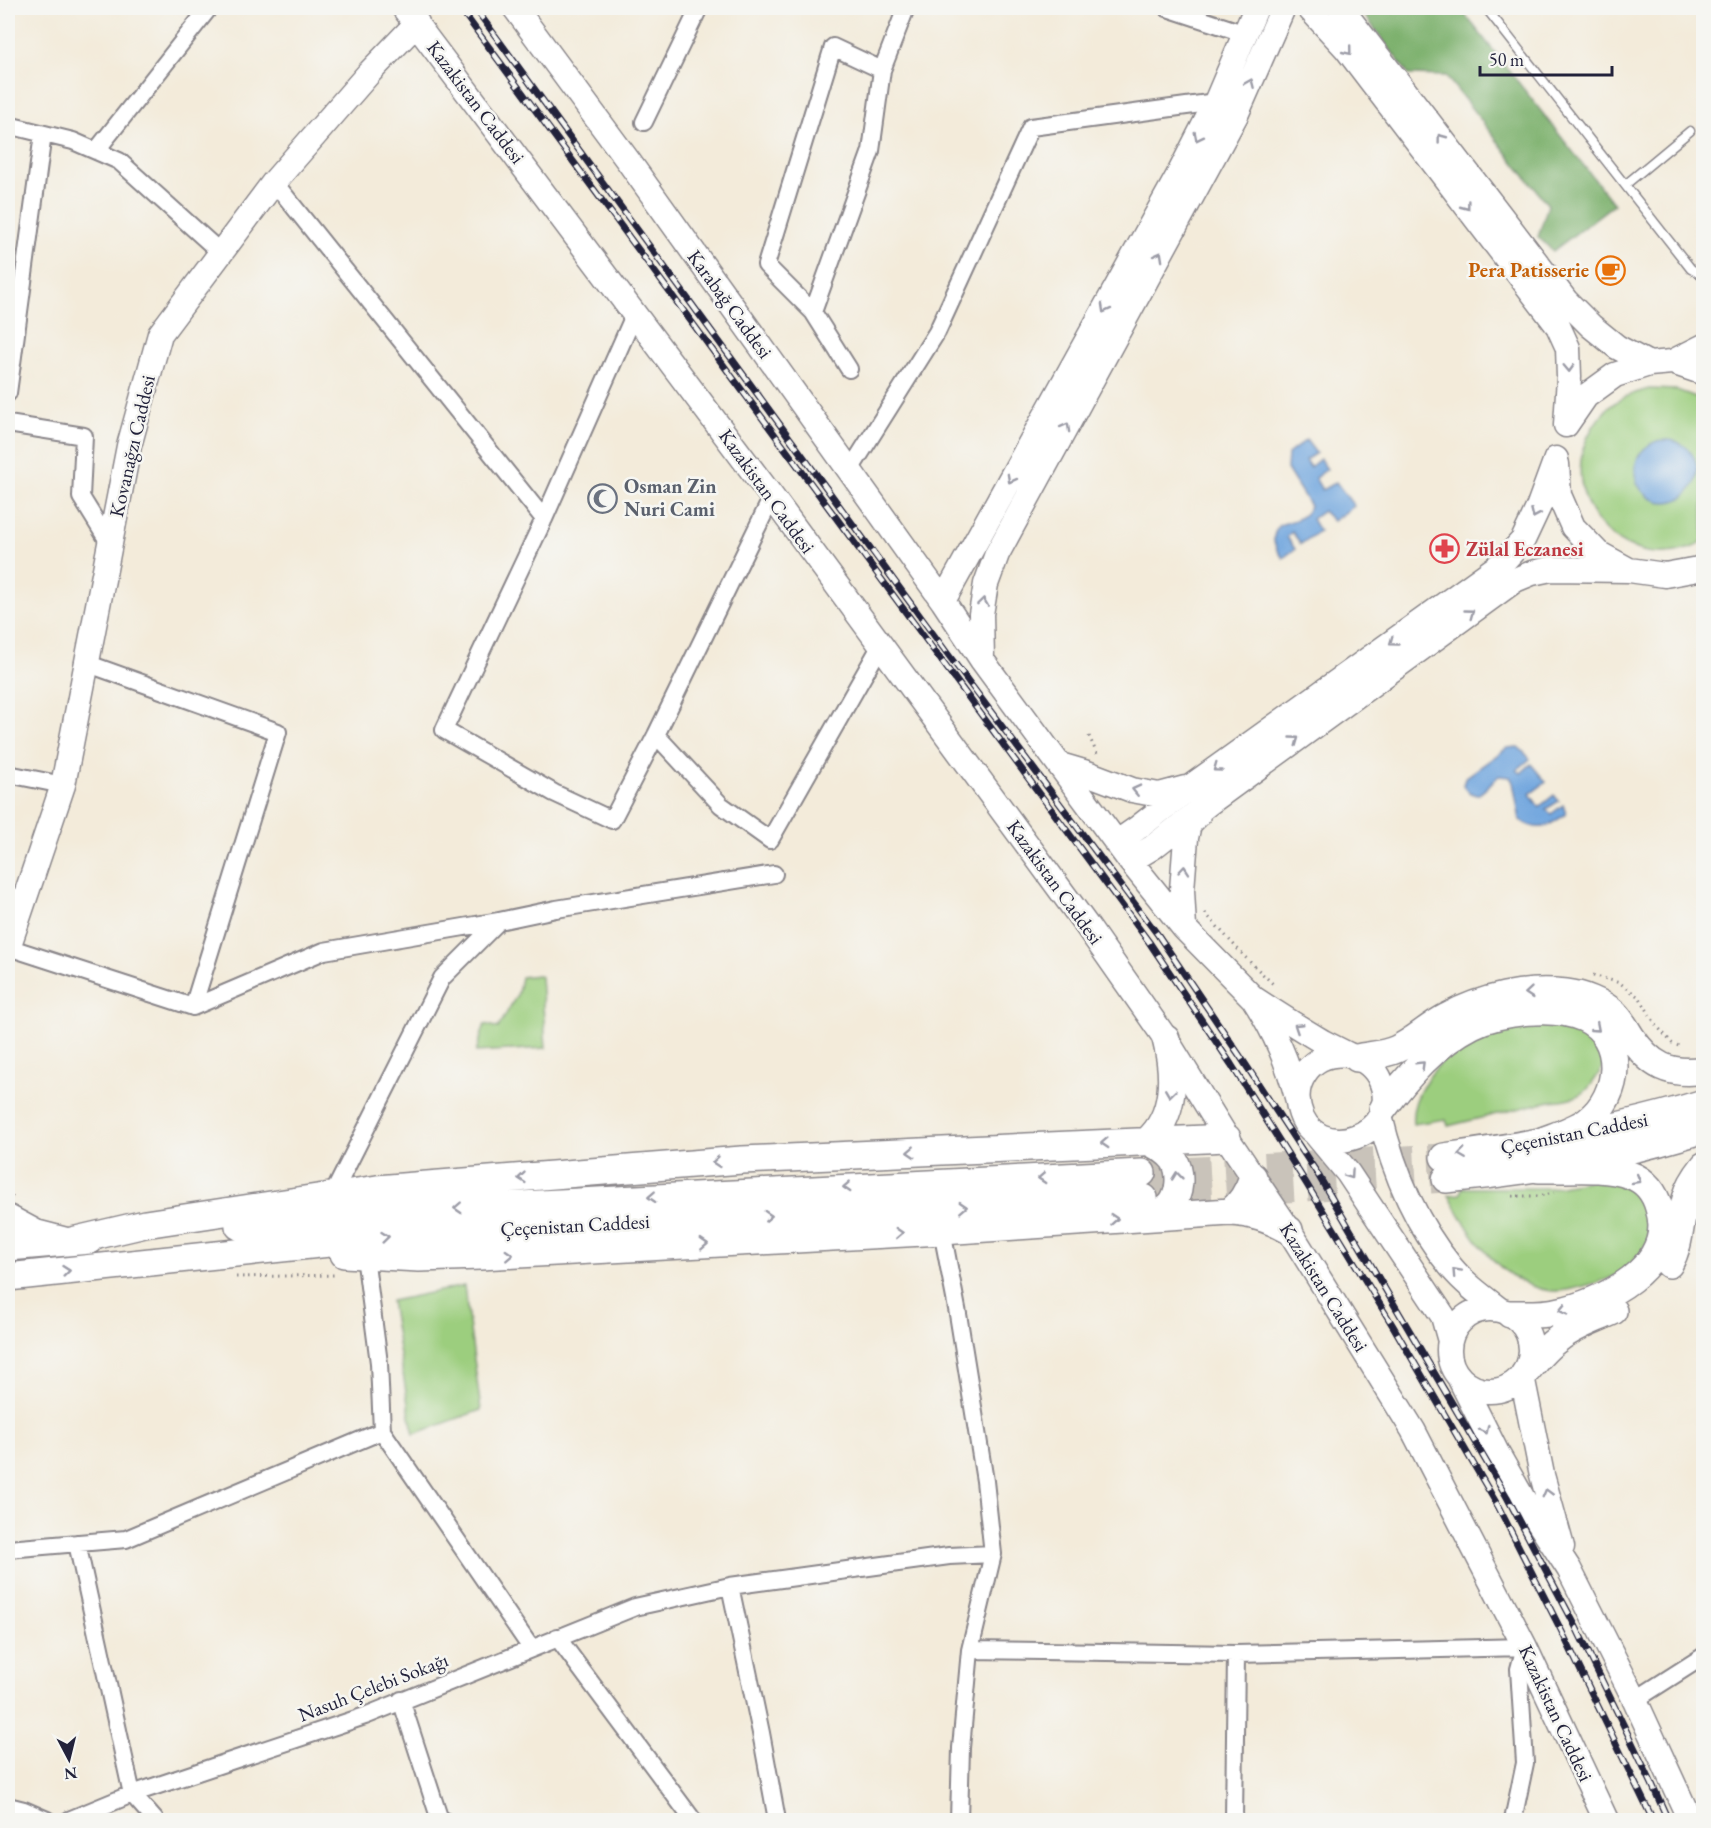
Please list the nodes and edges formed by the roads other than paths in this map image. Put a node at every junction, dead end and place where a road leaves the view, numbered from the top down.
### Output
1 (209, 8) edge
2 (515, 8) edge
3 (699, 8) edge
4 (906, 8) edge
5 (1167, 8) edge
6 (1256, 8) edge
7 (1283, 8) edge
8 (1309, 8) edge
9 (1341, 8) edge
10 (1486, 8) edge
11 (411, 15) edge
12 (1246, 34) junction
13 (882, 70) junction
14 (1216, 102) junction
15 (644, 122) dead end
16 (8, 125) edge
17 (1690, 131) dead end
18 (43, 134) junction
19 (96, 151) junction
20 (274, 182) junction
21 (1625, 185) junction
22 (221, 253) junction
23 (1704, 276) edge
24 (813, 312) junction
25 (635, 313) junction
26 (1704, 346) edge
27 (1660, 363) junction
28 (849, 369) dead end
29 (1704, 373) edge
30 (8, 393) edge
31 (8, 424) edge
32 (1566, 425) junction
33 (1557, 459) junction
34 (850, 470) junction
35 (772, 497) junction
36 (544, 519) junction
37 (110, 544) junction
38 (1704, 566) edge
39 (1629, 570) junction
40 (1665, 575) junction
41 (1704, 585) edge
42 (943, 602) junction
43 (881, 645) junction
44 (982, 660) junction
45 (86, 663) junction
46 (656, 735) junction
47 (1260, 751) junction
48 (1060, 765) junction
49 (8, 774) edge
50 (63, 785) junction
51 (1193, 785) junction
52 (1209, 803) junction
53 (1123, 852) junction
54 (774, 874) dead end
55 (499, 921) junction
56 (1184, 928) junction
57 (8, 948) edge
58 (1253, 998) junction
59 (193, 1007) junction
60 (1166, 1039) junction
61 (1353, 1056) junction
62 (1696, 1061) edge
63 (1298, 1101) junction
64 (1704, 1103) edge
65 (1381, 1112) junction
66 (1704, 1129) edge
67 (1313, 1130) junction
68 (1227, 1138) junction
69 (1147, 1141) junction
70 (1537, 1143) junction
71 (1704, 1166) edge
72 (1539, 1169) junction
73 (1253, 1177) junction
74 (332, 1196) junction
75 (1147, 1196) junction
76 (1230, 1212) junction
77 (8, 1217) edge
78 (1289, 1230) junction
79 (942, 1231) junction
80 (72, 1241) junction
81 (8, 1247) edge
82 (283, 1249) junction
83 (365, 1256) junction
84 (8, 1277) edge
85 (1505, 1312) junction
86 (1450, 1341) junction
87 (1523, 1374) junction
88 (1459, 1377) junction
89 (382, 1431) junction
90 (77, 1543) junction
91 (8, 1549) edge
92 (993, 1554) junction
93 (1569, 1569) junction
94 (730, 1586) junction
95 (557, 1637) junction
96 (1525, 1647) junction
97 (531, 1648) junction
98 (970, 1650) junction
99 (1236, 1654) junction
100 (1704, 1656) edge
101 (401, 1700) junction
102 (1635, 1700) junction
103 (132, 1794) junction
104 (8, 1806) edge
105 (47, 1821) edge
106 (69, 1821) edge
107 (155, 1821) edge
108 (443, 1821) edge
109 (693, 1821) edge
110 (777, 1821) edge
111 (959, 1821) edge
112 (1234, 1821) edge
113 (1513, 1821) edge
114 (1606, 1821) edge
115 (1690, 1821) edge

1 - 19 street
2 - 34 main road, Karabağ Caddesi
3 - 15 street
4 - 13 street
5 - 12 street
6 - 12 main road
44 -> 7 main road
8 -> 32 main road
27 -> 9 main road
10 - 21 lane
11 - 20 main road, Kovanağzı Caddesi
11 - 25 main road, Kazakistan Caddesi
12 - 14 main road
13 - 24 street
13 - 24 street
14 - 34 street
14 -> 42 main road
16 - 18 street
17 - 21 lane
18 - 19 street
18 - 30 street
19 - 22 street
20 - 22 main road, Kovanağzı Caddesi
20 - 36 street
21 - 23 lane
22 - 37 main road, Kovanağzı Caddesi
24 - 28 street
25 - 35 main road, Kazakistan Caddesi
25 - 36 street
26 - 27 main road
27 - 29 main road
27 - 32 main road
31 - 37 street
32 - 33 main road
33 - 39 main road
33 -> 47 main road
34 - 42 main road, Karabağ Caddesi
35 - 43 main road, Kazakistan Caddesi
35 - 46 street
36 - 46 street
37 - 45 main road, Kovanağzı Caddesi
38 - 40 main road
39 - 40 main road
47 -> 39 main road
40 - 41 main road
42 - 44 main road, Karabağ Caddesi
43 - 46 street
43 - 60 main road, Kazakistan Caddesi
44 - 48 main road, Karabağ Caddesi
45 - 50 main road, Kovanağzı Caddesi
45 - 59 street
47 -> 51 main road
47 - 52 main road
51 -> 48 main road
48 - 53 main road, Karabağ Caddesi
49 - 50 street
50 - 57 main road, Kovanağzı Caddesi
51 - 53 main road
52 - 53 main road
56 -> 52 main road
53 - 56 main road, Karabağ Caddesi
54 - 55 street
55 - 59 street
55 - 74 street
56 - 58 main road, Karabağ Caddesi
57 - 59 street
61 -> 58 main road
58 - 63 main road
60 - 68 main road, Kazakistan Caddesi
60 -> 69 main road
62 -> 61 main road
61 - 63 main road
61 - 65 main road
63 - 67 main road
64 - 70 main road, Çeçenistan Caddesi
65 - 67 main road
65 -> 70 main road
85 -> 65 main road
66 - 72 main road, Çeçenistan Caddesi
67 -> 86 main road
68 - 69 main road
68 - 73 main road, Kazakistan Caddesi
69 -> 74 main road
75 -> 69 main road
70 -> 72 main road, Çeçenistan Caddesi
71 - 87 main road
72 -> 85 main road
73 - 76 main road
73 - 78 main road, Kazakistan Caddesi
74 - 80 main road
75 - 76 main road
79 -> 75 main road
75 -> 80 main road, Çeçenistan Caddesi
82 -> 75 main road, Çeçenistan Caddesi
76 - 78 main road
77 - 80 main road
78 - 96 main road, Kazakistan Caddesi
83 -> 79 main road
79 - 92 street
80 - 81 main road, Çeçenistan Caddesi
82 - 83 main road
84 -> 82 main road, Çeçenistan Caddesi
83 - 89 street
85 - 86 main road
85 - 87 main road
86 - 88 main road
87 - 88 main road
93 -> 87 main road
88 -> 93 main road
89 - 90 street
89 - 97 street
90 - 91 street
90 - 103 street
92 - 94 street, Nasuh Çelebi Sokağı
92 - 98 street
93 - 102 main road
94 - 95 street, Nasuh Çelebi Sokağı
94 - 110 street
95 - 97 street, Nasuh Çelebi Sokağı
95 - 109 street
96 - 99 street
96 - 113 street
96 - 114 main road, Kazakistan Caddesi
97 - 101 street, Nasuh Çelebi Sokağı
98 - 99 street
98 - 111 street
99 - 112 street
100 - 102 street
101 - 103 street, Nasuh Çelebi Sokağı
101 - 108 street
102 - 115 main road
103 - 106 street, Nasuh Çelebi Sokağı
103 - 107 street
104 - 105 street

